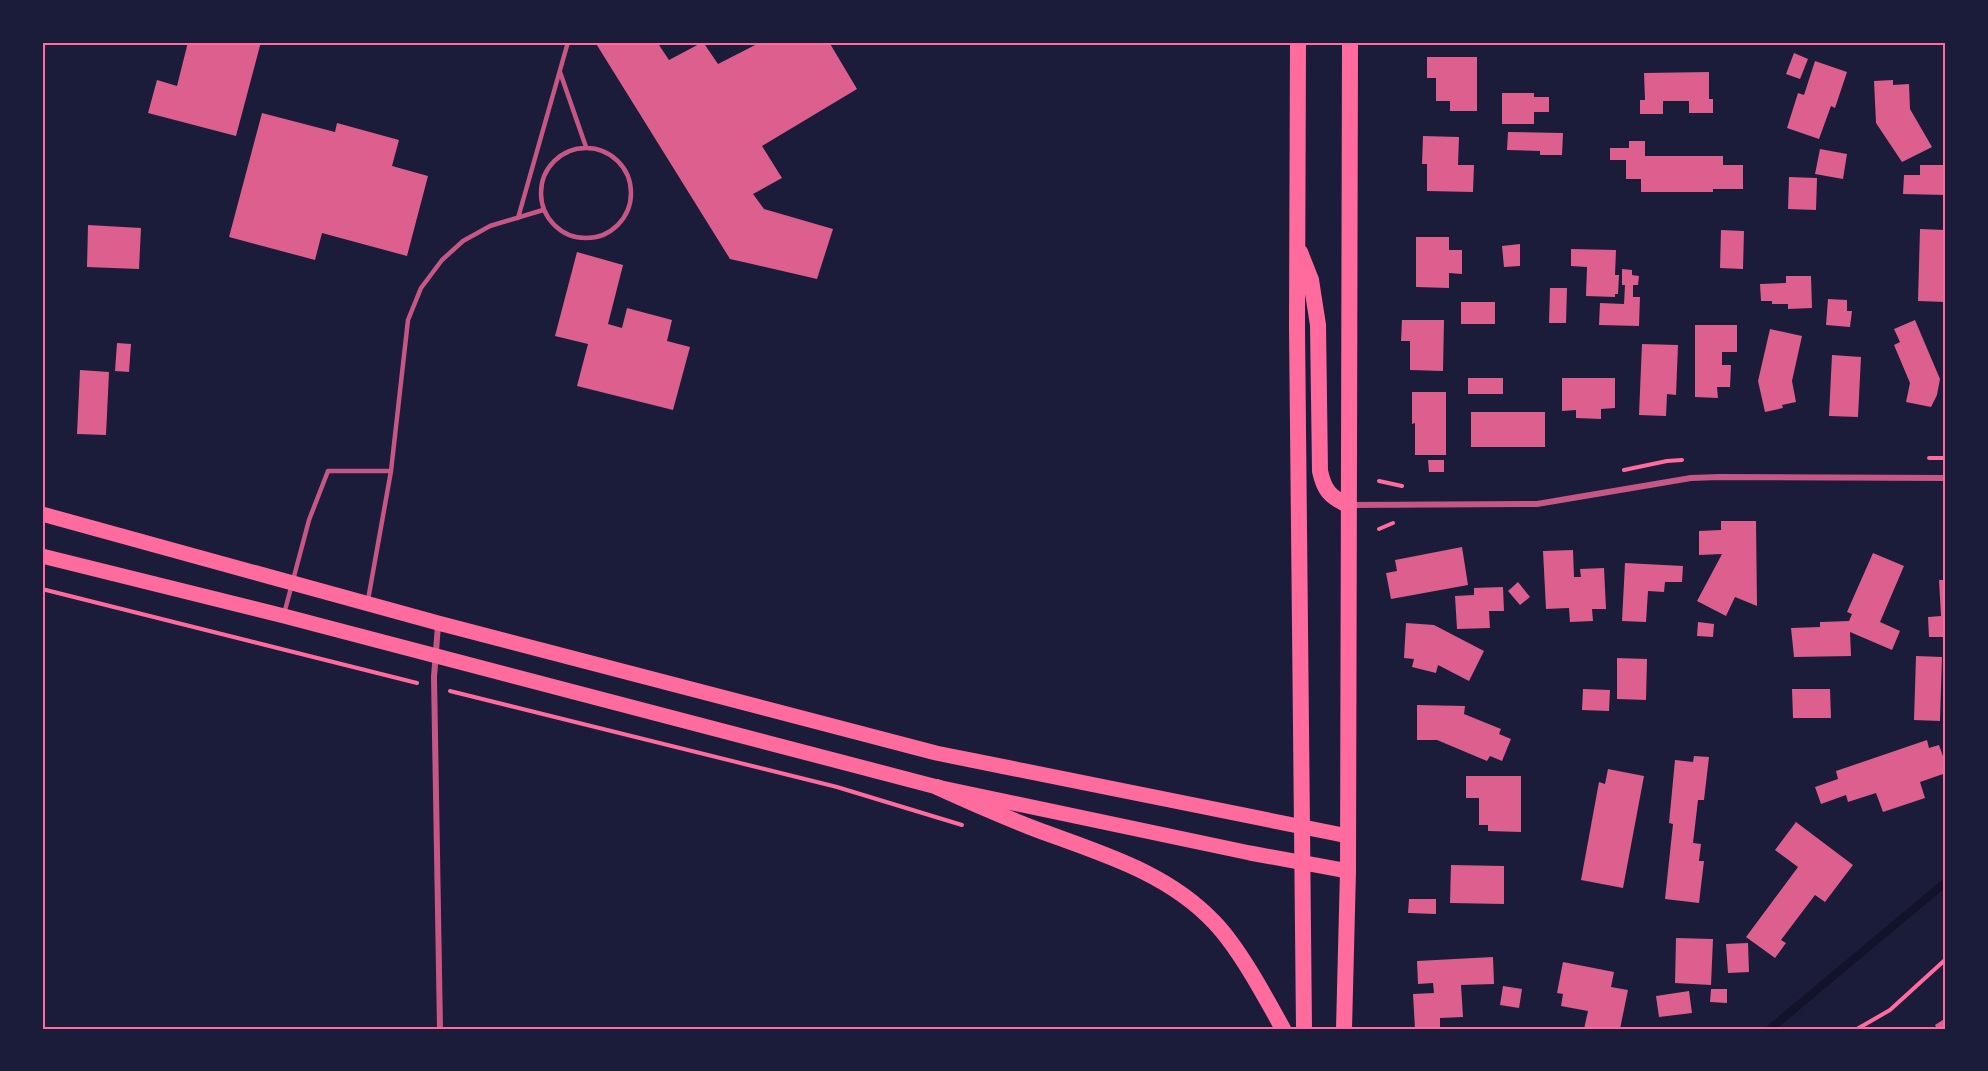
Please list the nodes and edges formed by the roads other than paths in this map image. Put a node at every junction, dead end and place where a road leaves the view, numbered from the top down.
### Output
1 (43, 42) edge
2 (568, 42) edge
3 (1298, 42) edge
4 (1350, 42) edge
5 (560, 71) junction
6 (42, 85) edge
7 (585, 147) junction
8 (543, 210) junction
9 (518, 218) junction
10 (1297, 244) junction
11 (392, 471) junction
12 (1946, 478) edge
13 (1348, 505) junction
14 (42, 514) edge
15 (42, 556) edge
16 (293, 582) junction
17 (367, 603) junction
18 (284, 616) junction
19 (438, 622) junction
20 (435, 656) junction
21 (937, 787) junction
22 (1302, 827) junction
23 (1348, 836) junction
24 (1302, 861) junction
25 (1348, 871) junction
26 (440, 1029) edge
27 (1283, 1029) edge
28 (1304, 1029) edge
29 (1344, 1029) edge

1 - 6 lane
2 - 5 lane
3 - 10 highway
4 - 13 highway
5 - 7 lane
5 - 9 lane
7 - 8 lane
7 - 8 lane
8 - 9 lane
9 - 11 lane
10 - 13 highway
10 - 22 highway
11 - 16 lane
11 - 17 lane
12 - 13 street
13 - 23 highway
14 - 16 main road
15 - 18 main road
16 - 17 main road
16 - 18 lane
17 - 19 main road
18 - 20 main road
19 - 20 street
19 - 22 main road
20 - 21 main road
20 - 26 street
21 - 24 main road
21 - 27 highway
22 - 23 main road
22 - 24 highway
23 - 25 highway
24 - 25 main road
24 - 28 highway
25 - 29 highway

